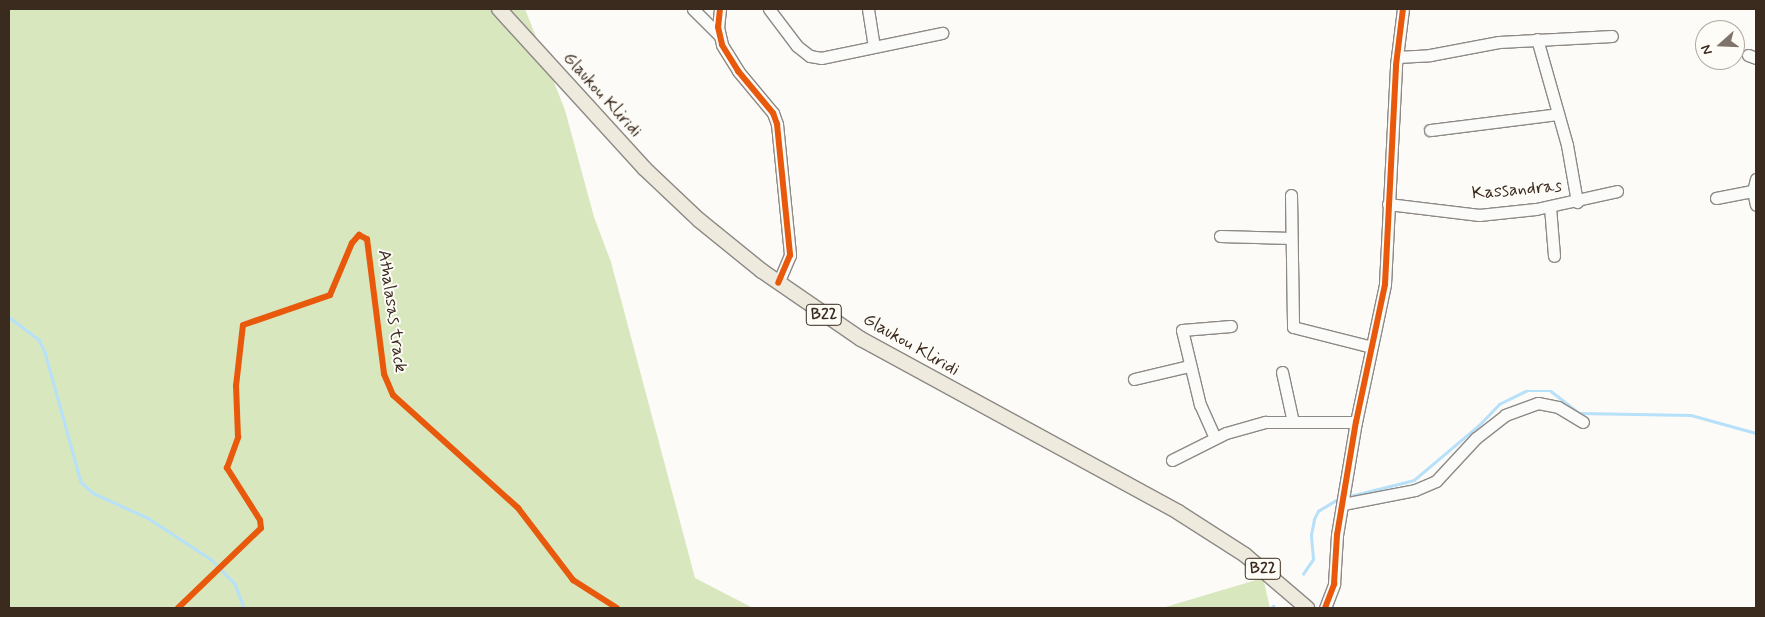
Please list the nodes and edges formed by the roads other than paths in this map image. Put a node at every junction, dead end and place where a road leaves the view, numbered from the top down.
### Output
1 (498, 9) edge
2 (693, 9) edge
3 (720, 9) edge
4 (769, 9) edge
5 (868, 9) edge
6 (1403, 9) edge
7 (942, 32) dead end
8 (719, 35) junction
9 (1612, 36) dead end
10 (1537, 39) junction
11 (874, 47) junction
12 (1397, 57) junction
13 (1558, 114) junction
14 (1430, 130) dead end
15 (1756, 179) edge
16 (1617, 191) dead end
17 (1753, 191) junction
18 (1291, 195) dead end
19 (1716, 198) dead end
20 (1576, 202) junction
21 (1388, 204) junction
22 (1756, 205) edge
23 (1550, 207) junction
24 (1220, 236) dead end
25 (1291, 238) junction
26 (1554, 256) dead end
27 (778, 283) junction
28 (1230, 326) dead end
29 (1372, 347) junction
30 (1189, 366) junction
31 (1282, 372) dead end
32 (1134, 378) dead end
33 (1293, 422) junction
34 (1356, 422) junction
35 (1583, 422) dead end
36 (1215, 438) junction
37 (1172, 460) dead end
38 (1343, 503) junction
39 (1214, 536) junction
40 (1297, 608) edge
41 (1307, 608) edge
42 (1325, 608) edge

1 - 27 main road, Glaukou Kliridi / B22
2 - 8 street
3 - 8 street
4 - 11 street
5 - 11 street
6 - 12 street
7 - 11 street
8 - 27 street
9 - 10 street
10 - 12 street
10 - 13 street
12 - 21 street
13 - 14 street
13 - 20 street
15 - 17 street
16 - 20 street, Kassandras
17 - 19 street
17 - 22 street
18 - 25 street
20 - 23 street, Kassandras
21 - 23 street, Kassandras
21 - 29 street
23 - 26 street
24 - 25 street
25 - 29 street
27 - 39 main road, Glaukou Kliridi / B22
28 - 30 street
29 - 34 street
30 - 32 street
30 - 36 street
31 - 33 street
33 - 34 street
33 - 36 street
34 - 38 street
35 - 38 street
36 - 37 street
38 - 42 street
39 - 40 main road, Glaukou Kliridi / B22
39 - 41 main road, Glaukou Kliridi / B22

